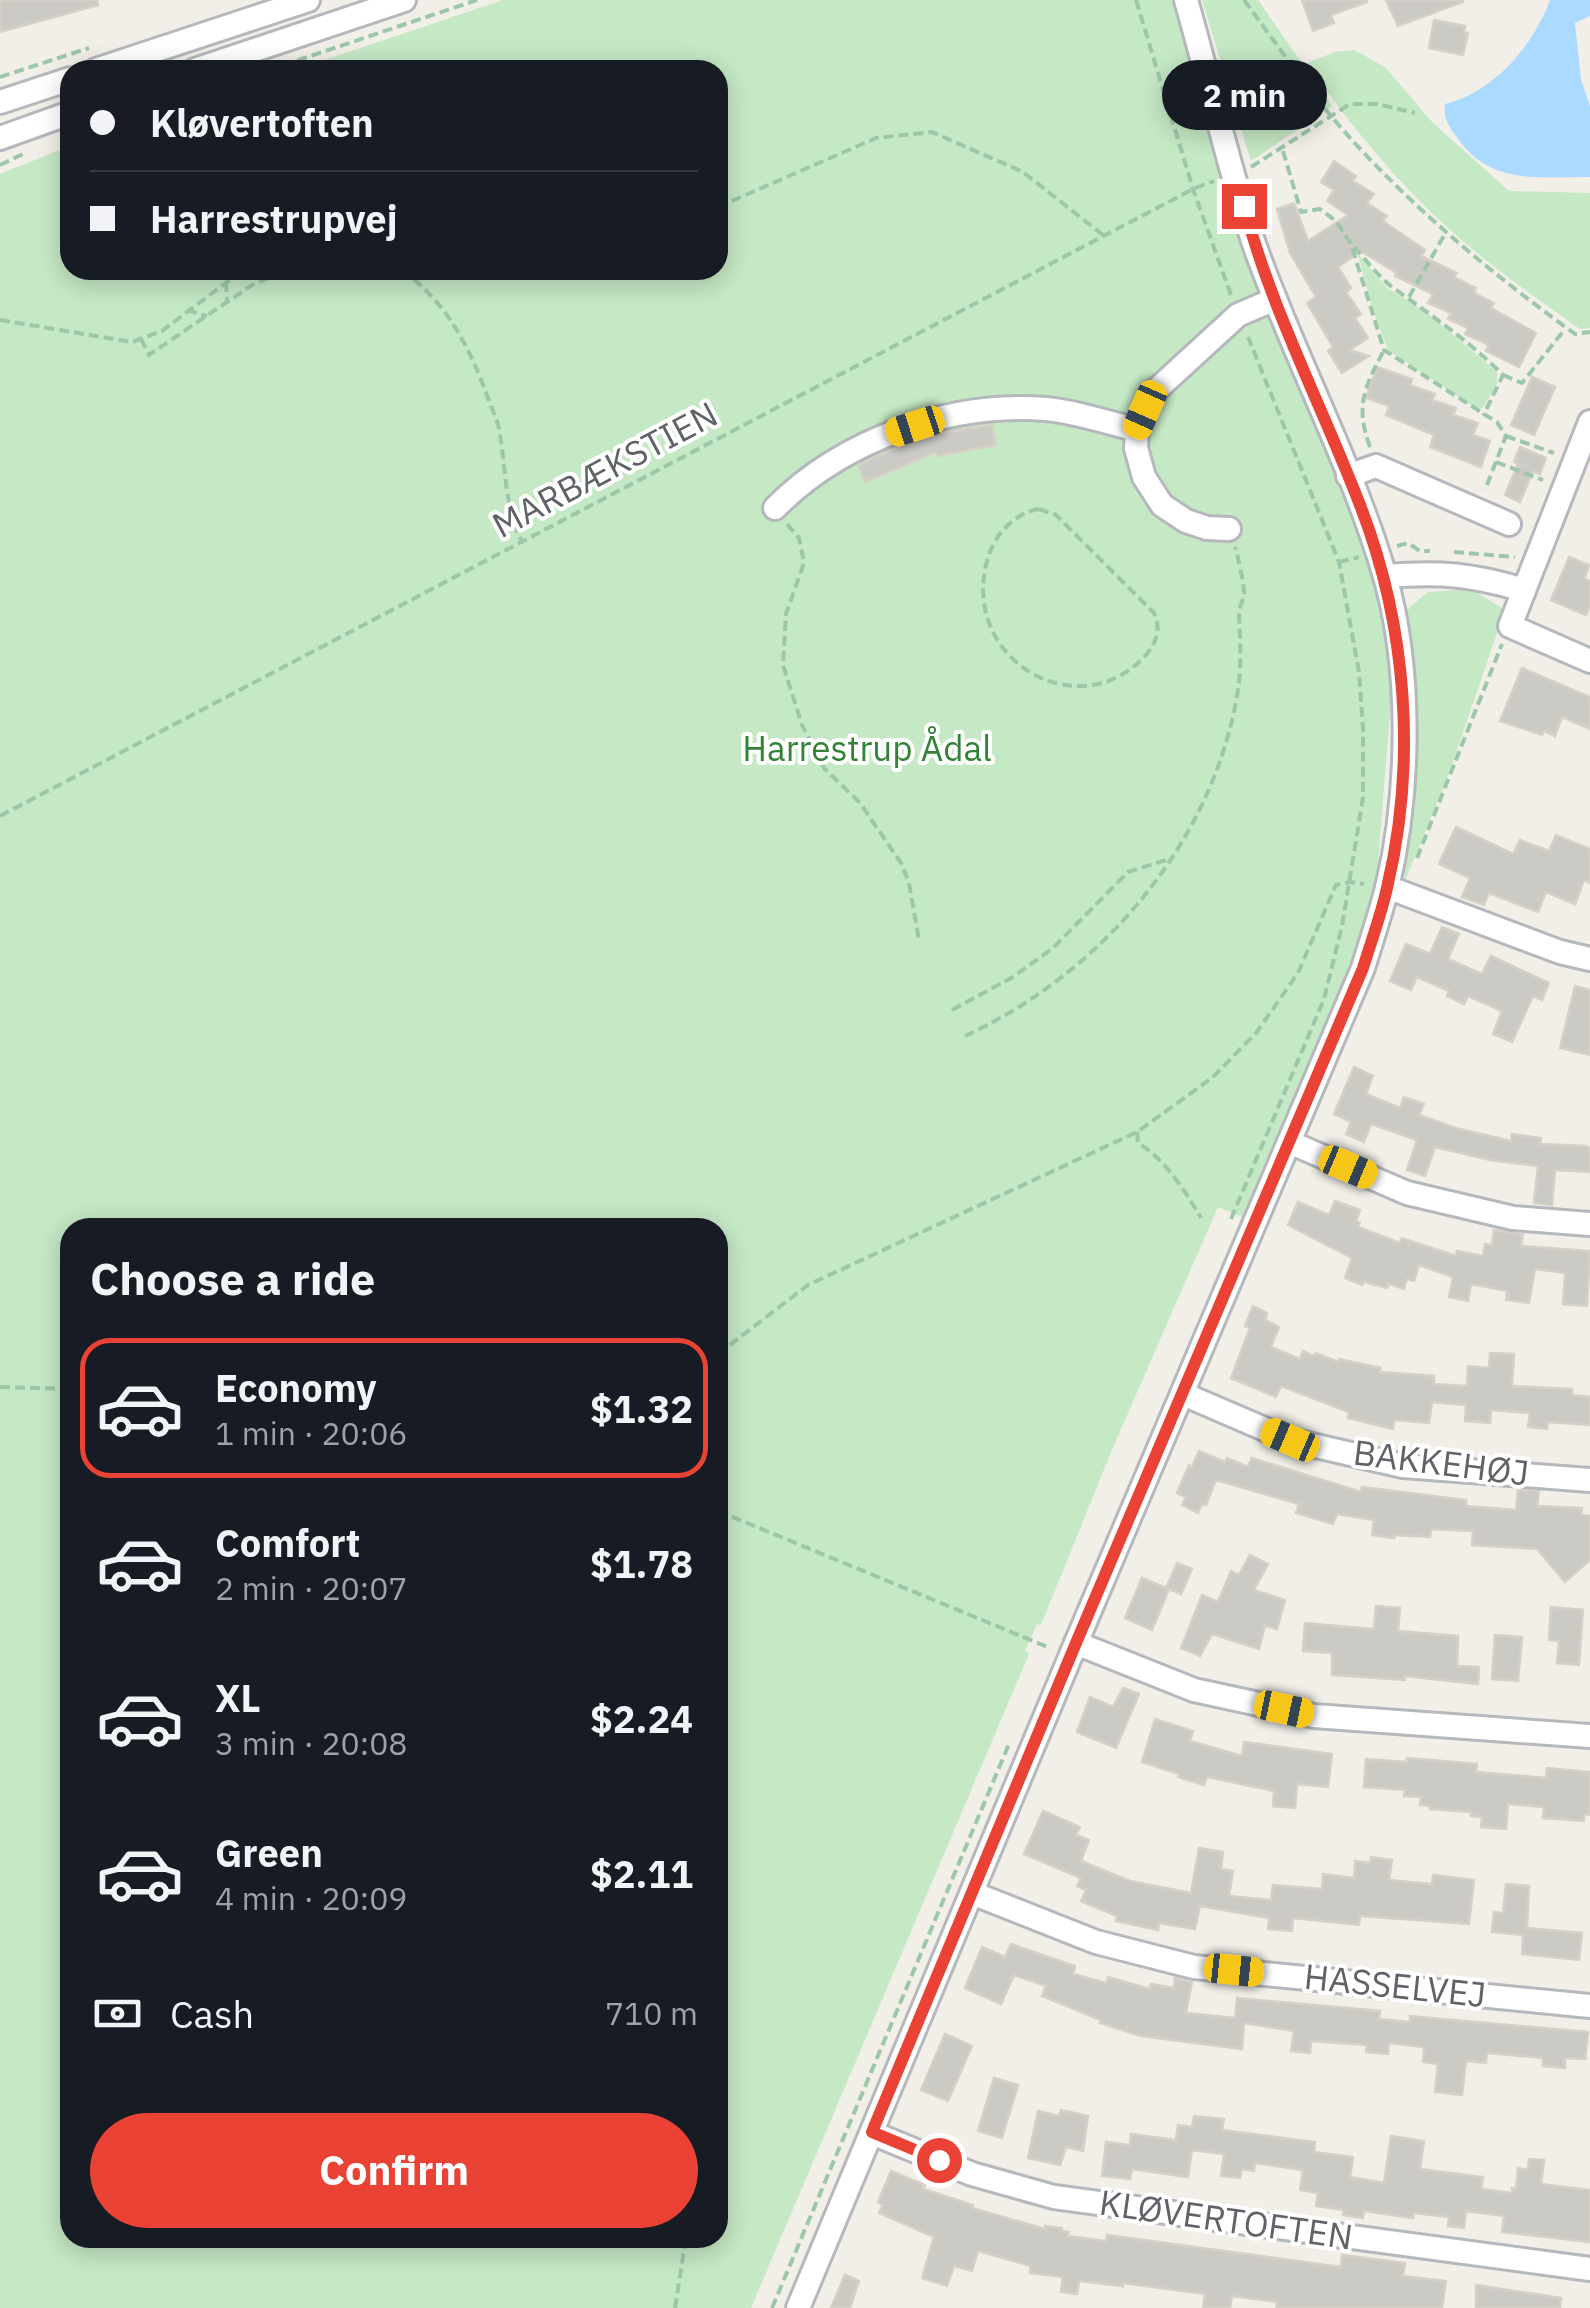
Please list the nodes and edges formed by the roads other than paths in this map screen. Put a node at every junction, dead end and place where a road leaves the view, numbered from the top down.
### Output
1 (308, 0) edge
2 (404, 0) edge
3 (1186, 0) edge
4 (126, 60) edge
5 (225, 60) edge
6 (60, 81) edge
7 (0, 102) edge
8 (60, 117) edge
9 (0, 138) edge
10 (1275, 298) junction
11 (1590, 422) edge
12 (1137, 430) junction
13 (1348, 476) junction
14 (775, 508) road end
15 (1509, 524) dead end
16 (1229, 528) road end
17 (1385, 576) junction
18 (1524, 590) junction
19 (1590, 661) edge
20 (1396, 889) junction
21 (1590, 960) edge
22 (1289, 1142) junction
23 (1590, 1224) edge
24 (1183, 1394) junction
25 (1590, 1480) edge
26 (1072, 1650) junction
27 (1590, 1736) edge
28 (972, 1892) junction
29 (1590, 2006) edge
30 (872, 2132) junction
31 (1590, 2270) edge
32 (798, 2308) edge

1 - 4 street
2 - 5 street
3 - 10 street
6 - 7 street
8 - 9 street
10 - 12 street
10 - 13 street
11 - 18 street
12 - 14 street
12 - 16 street
13 - 15 street
13 - 17 street
17 - 18 street
17 - 20 street
18 - 19 street
20 - 21 street
20 - 22 street
22 - 23 street
22 - 24 street
24 - 25 street, BAKKEHØJ
24 - 26 street
26 - 27 street
26 - 28 street
28 - 29 street, HASSELVEJ
28 - 30 street
30 - 31 street, KLØVERTOFTEN
30 - 32 street

